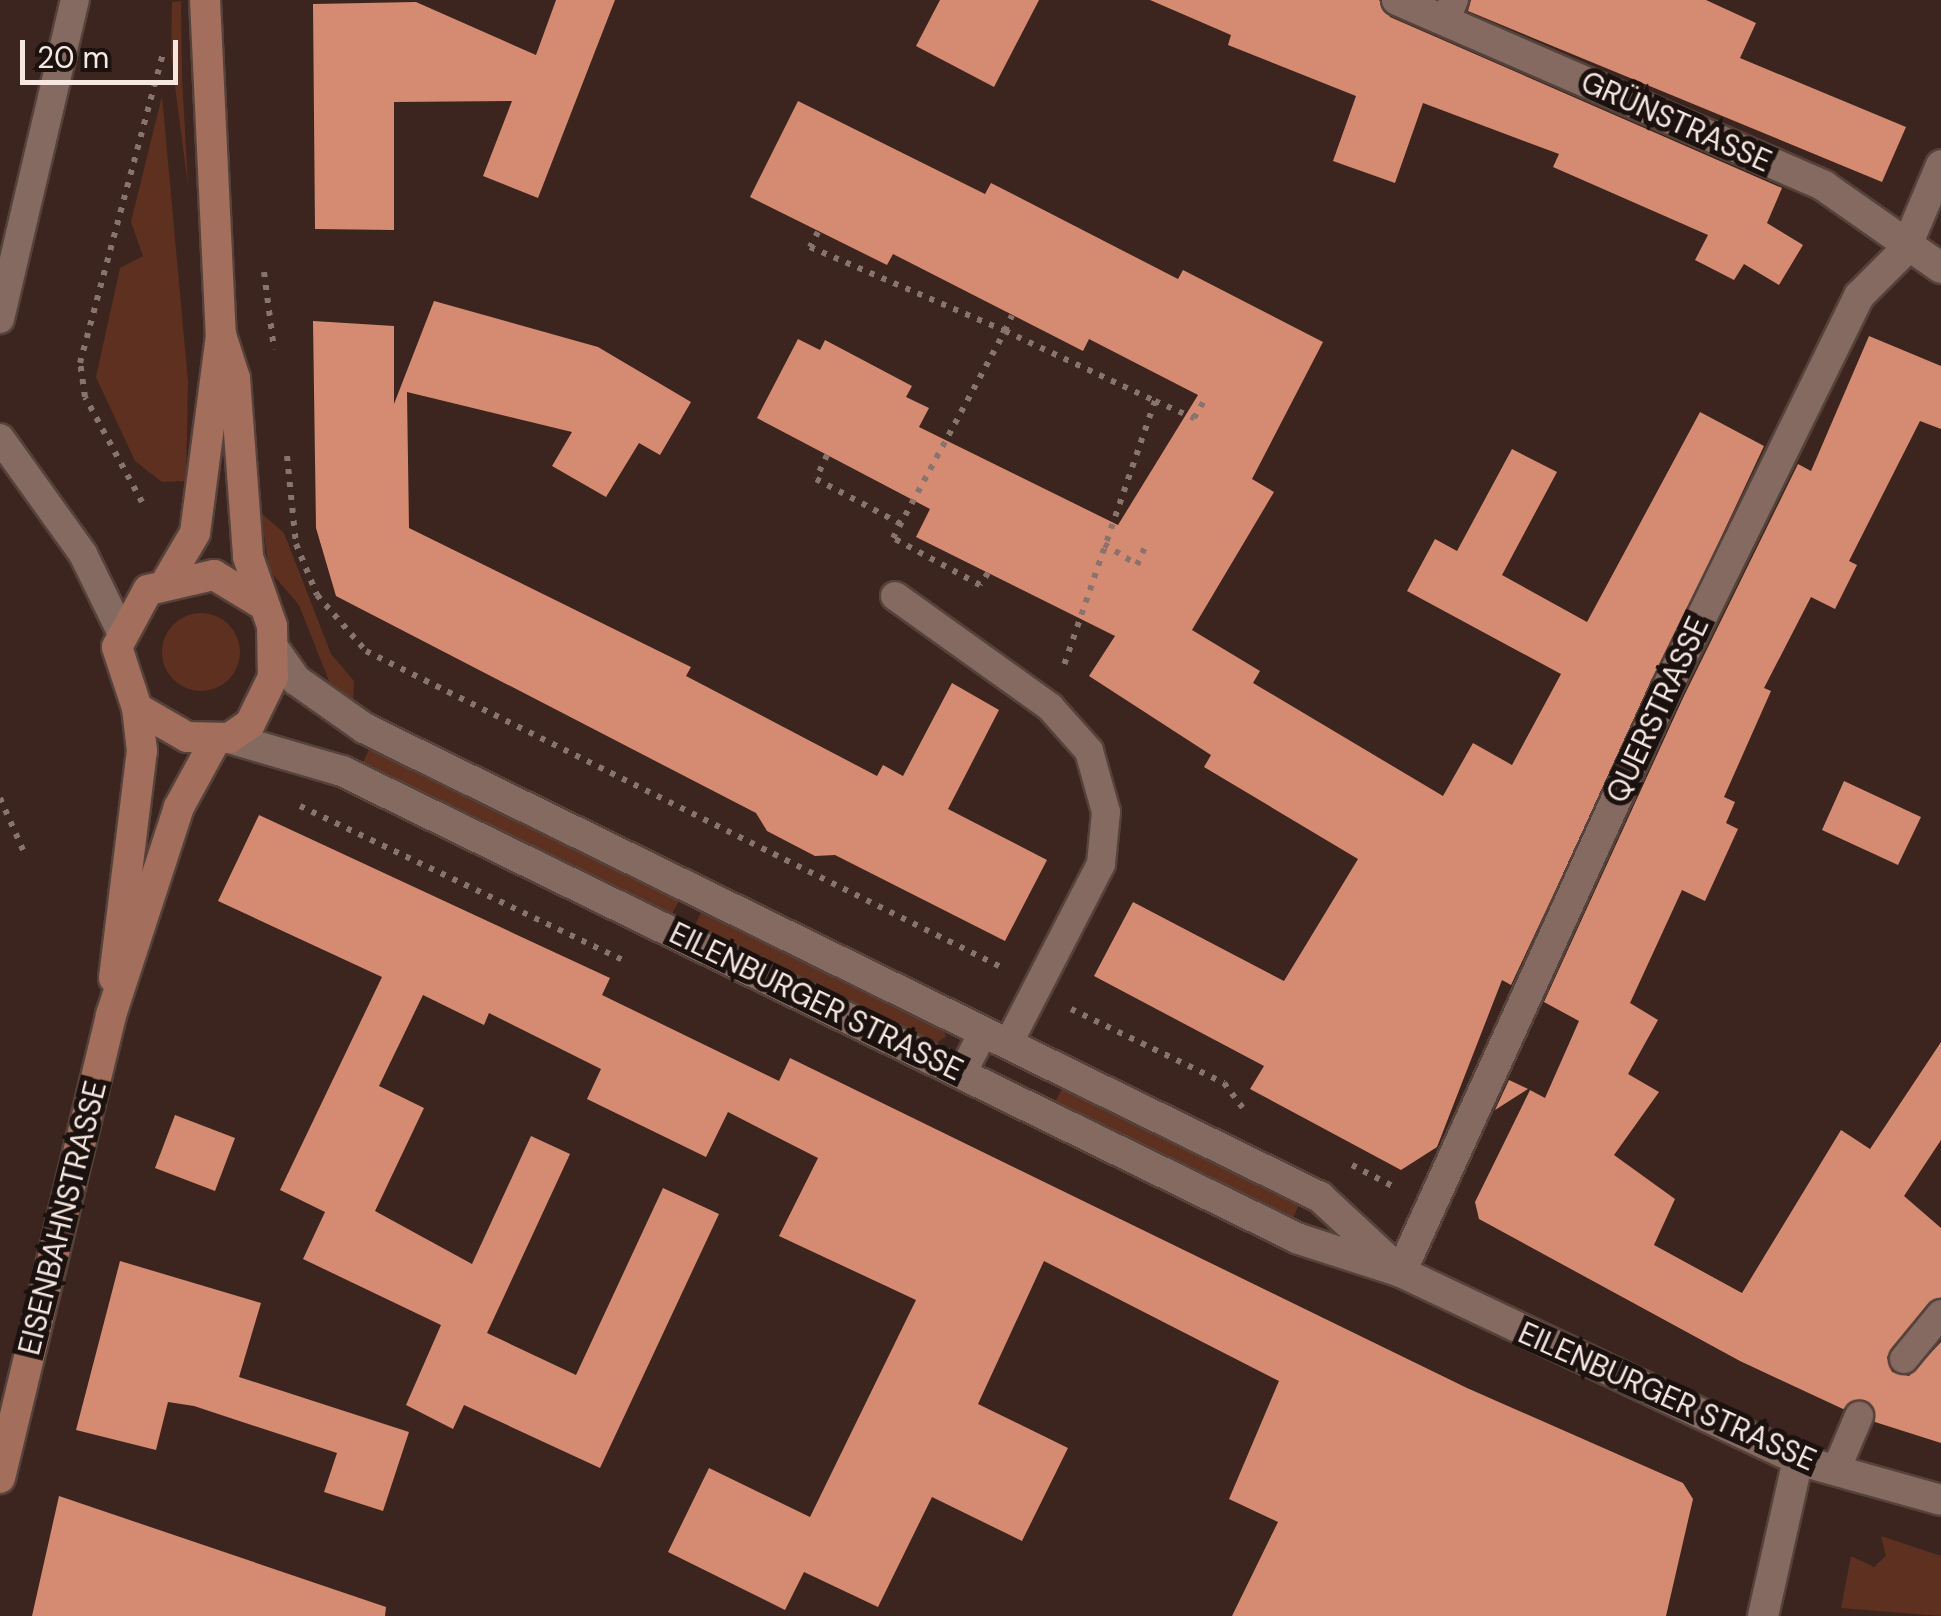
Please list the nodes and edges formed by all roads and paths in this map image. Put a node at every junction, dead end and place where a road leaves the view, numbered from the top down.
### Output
1 (75, 0) edge
2 (206, 0) edge
3 (1397, 0) edge
4 (1449, 10) edge
5 (163, 53) dead end
6 (1941, 165) edge
7 (818, 232) dead end
8 (261, 250) dead end
9 (1905, 250) junction
10 (1941, 268) edge
11 (1012, 316) dead end
12 (0, 319) edge
13 (1004, 331) junction
14 (221, 335) junction
15 (276, 365) dead end
16 (1205, 399) dead end
17 (1155, 401) junction
18 (0, 438) edge
19 (285, 442) dead end
20 (827, 455) dead end
21 (142, 502) dead end
22 (901, 524) junction
23 (1104, 544) junction
24 (1147, 544) dead end
25 (988, 573) dead end
26 (168, 579) junction
27 (896, 596) dead end
28 (259, 602) junction
29 (120, 630) junction
30 (275, 650) junction
31 (1050, 707) junction
32 (137, 708) junction
33 (222, 739) junction
34 (0, 798) edge
35 (288, 801) dead end
36 (23, 850) dead end
37 (648, 972) dead end
38 (1035, 992) junction
39 (111, 1015) junction
40 (995, 1038) junction
41 (962, 1074) junction
42 (1254, 1114) dead end
43 (1338, 1158) dead end
44 (1424, 1222) junction
45 (1402, 1272) junction
46 (1941, 1314) edge
47 (1904, 1358) dead end
48 (1859, 1416) dead end
49 (1798, 1460) junction
50 (1836, 1470) junction
51 (0, 1478) edge
52 (1941, 1500) edge
53 (1763, 1616) edge

1 - 12 lane
2 - 14 street
3 - 4 street, GRÜNSTRASSE
4 - 9 street, GRÜNSTRASSE
5 - 21 path
6 - 9 street, QUERSTRASSE
7 - 13 path
8 - 15 path
9 - 10 street, GRÜNSTRASSE
9 - 44 street, QUERSTRASSE
11 - 13 path
13 - 17 path
13 - 22 path
14 - 26 street
14 - 28 street
16 - 17 path
17 - 23 path
18 - 29 lane
19 - 38 path
20 - 22 path
22 - 25 path
23 - 24 path
23 - 31 path
26 - 28 street
26 - 29 street
27 - 31 lane, EILENBURGER STRASSE
28 - 30 street
29 - 32 street, EISENBAHNSTRASSE
30 - 33 street, EISENBAHNSTRASSE
30 - 40 street, EILENBURGER STRASSE
31 - 38 lane, EILENBURGER STRASSE
32 - 33 street
32 - 39 street, EISENBAHNSTRASSE
33 - 39 street, EISENBAHNSTRASSE
33 - 41 street, EILENBURGER STRASSE
34 - 36 path
35 - 37 path
38 - 40 lane, EILENBURGER STRASSE
38 - 42 path
39 - 51 street, EISENBAHNSTRASSE
40 - 41 lane
40 - 45 street, EILENBURGER STRASSE
41 - 45 street, EILENBURGER STRASSE
43 - 44 path
44 - 45 street, QUERSTRASSE
45 - 49 street, EILENBURGER STRASSE
46 - 47 lane
48 - 50 lane
49 - 50 street, EILENBURGER STRASSE
49 - 53 street
50 - 52 street, EILENBURGER STRASSE

